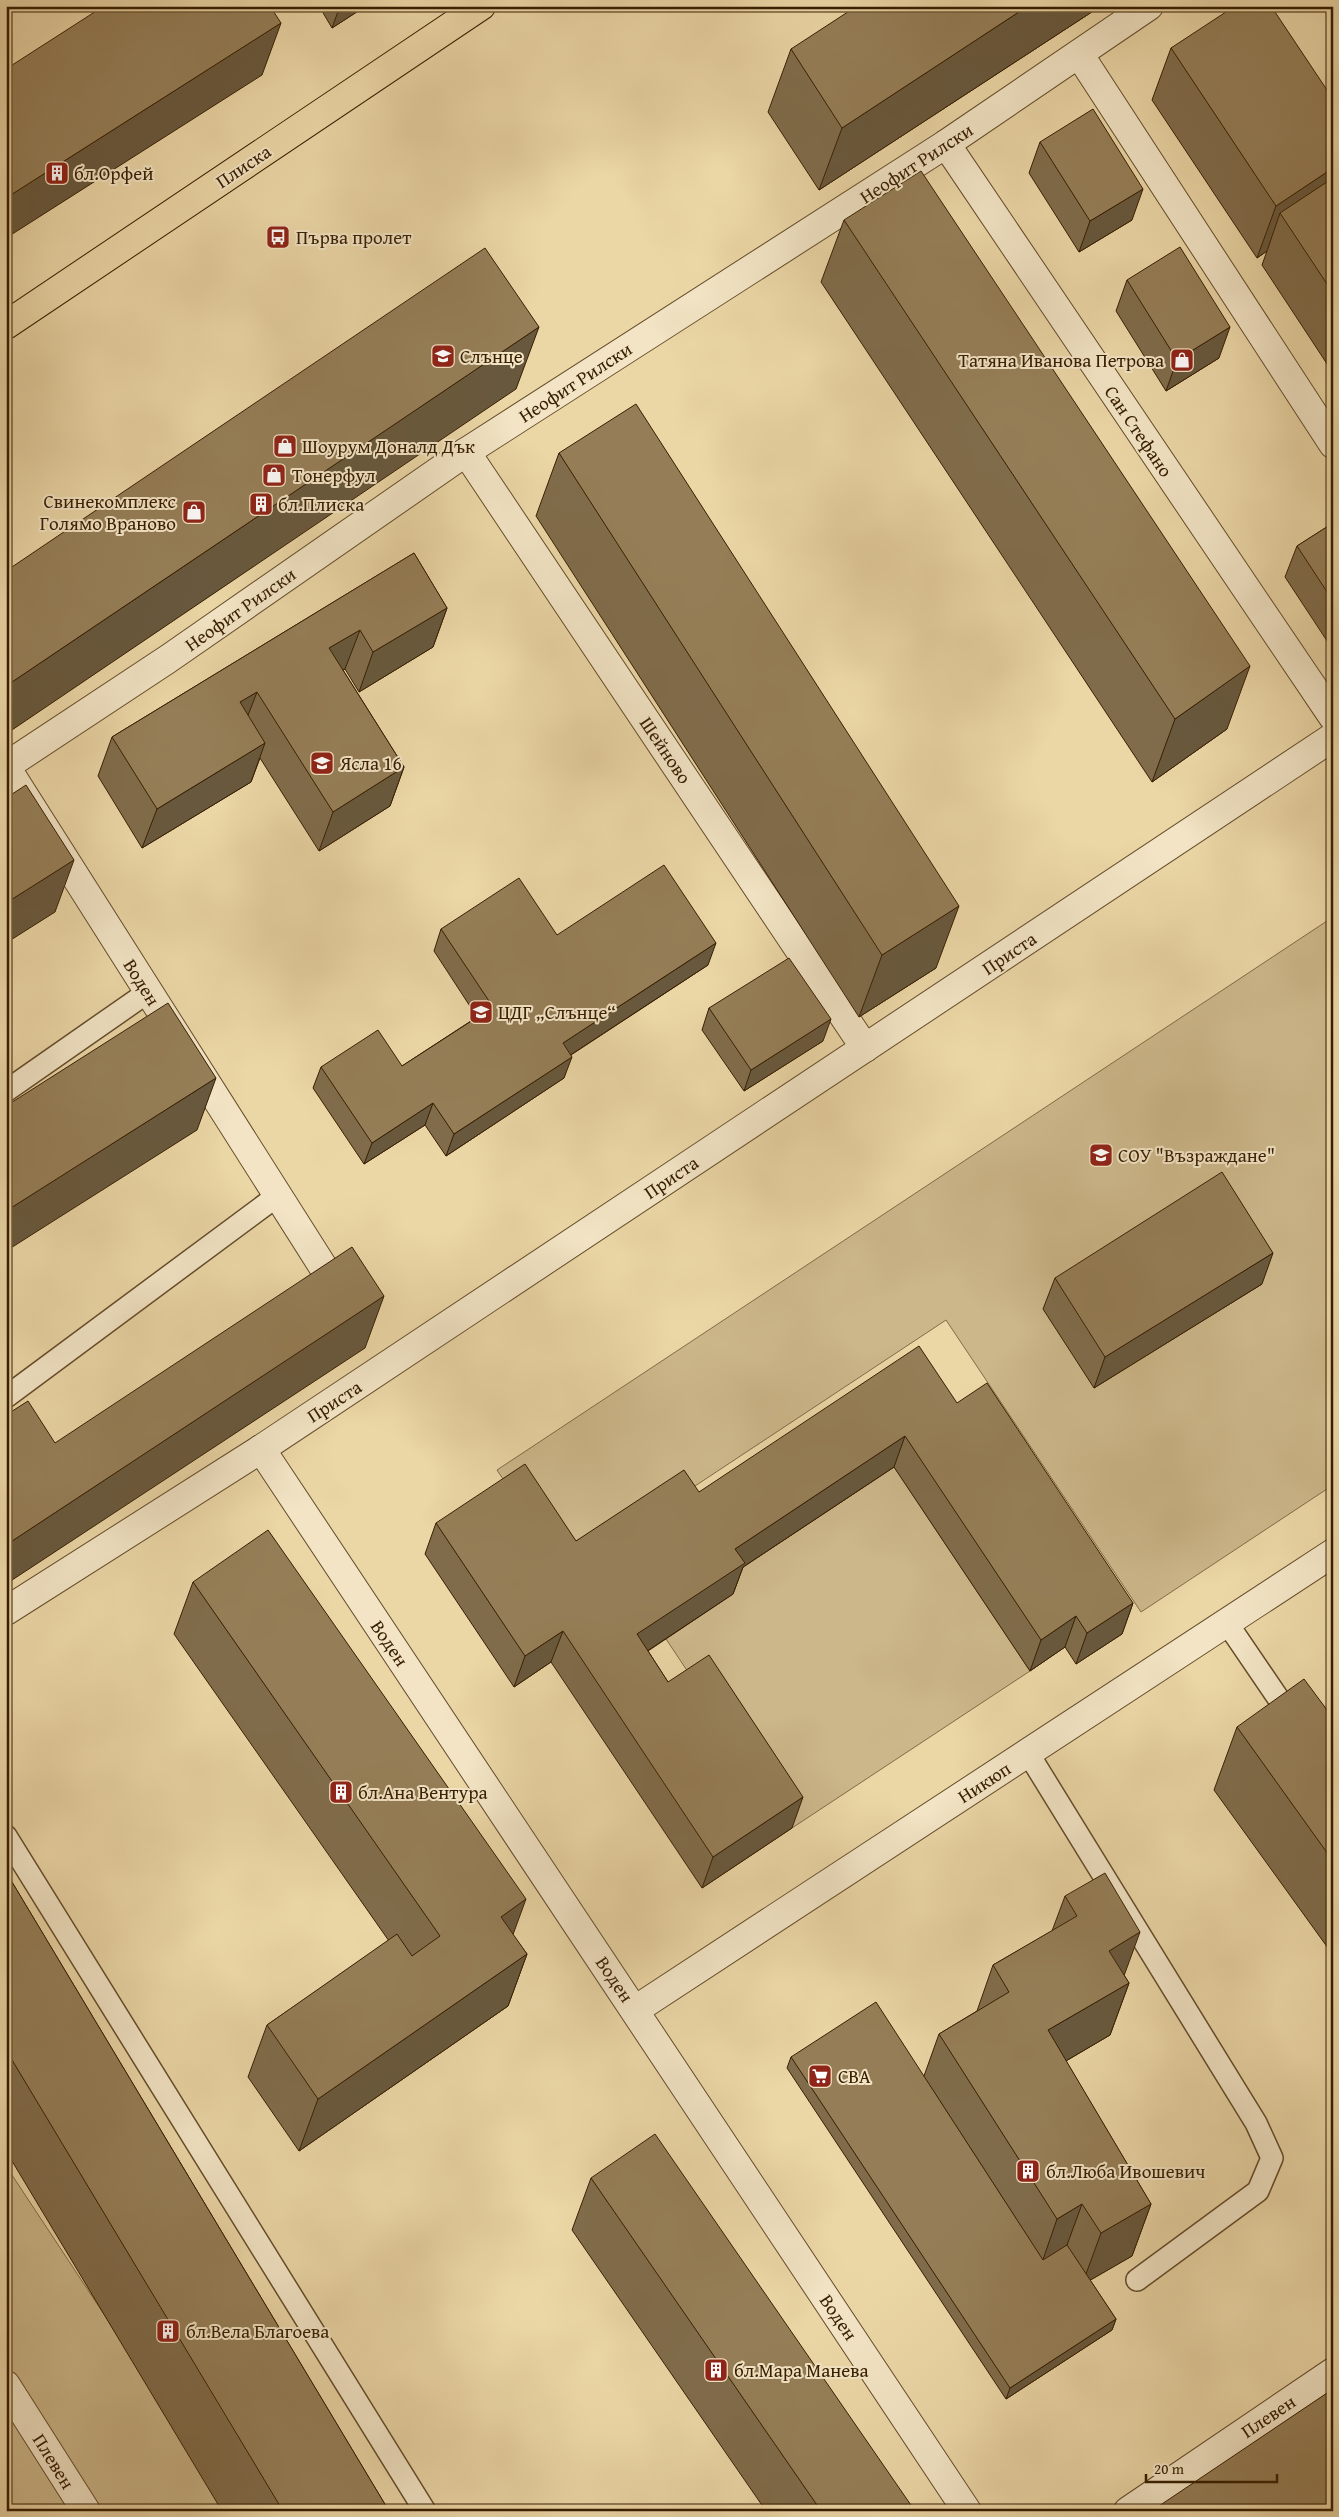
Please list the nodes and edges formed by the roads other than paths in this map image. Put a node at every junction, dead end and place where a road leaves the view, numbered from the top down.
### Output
1 (480, 6) edge
2 (1150, 6) edge
3 (1079, 54) junction
4 (946, 144) junction
5 (6, 325) edge
6 (1333, 444) edge
7 (466, 452) junction
8 (1333, 717) edge
9 (1333, 737) edge
10 (6, 766) edge
11 (148, 992) junction
12 (865, 1048) junction
13 (6, 1091) edge
14 (277, 1196) junction
15 (327, 1274) edge
16 (6, 1397) edge
17 (261, 1449) junction
18 (1333, 1553) edge
19 (6, 1611) edge
20 (1227, 1623) junction
21 (1305, 1737) edge
22 (1028, 1753) junction
23 (6, 1836) edge
24 (635, 2010) junction
25 (1137, 2280) dead end
26 (1333, 2372) edge
27 (6, 2385) edge
28 (86, 2511) edge
29 (425, 2511) edge
30 (967, 2511) edge
31 (1128, 2511) edge

1 - 5 main road, Плиска
2 - 3 street, Неофит Рилски
3 - 4 street, Неофит Рилски
3 - 6 street
4 - 7 street, Неофит Рилски
4 - 8 street, Сан Стефано
7 - 10 street, Неофит Рилски
7 - 12 street, Шейново
9 - 12 street, Приста
10 - 11 street, Воден
11 - 13 lane
11 - 14 street, Воден
12 - 17 street, Приста
14 - 15 street, Воден
14 - 16 lane
17 - 19 street, Приста
17 - 24 street, Воден
18 - 20 street, Никюп
20 - 21 lane
20 - 22 street, Никюп
22 - 24 street, Никюп
22 - 25 lane
23 - 29 lane
24 - 30 street, Воден
26 - 31 street, Плевен
27 - 28 street, Плевен

